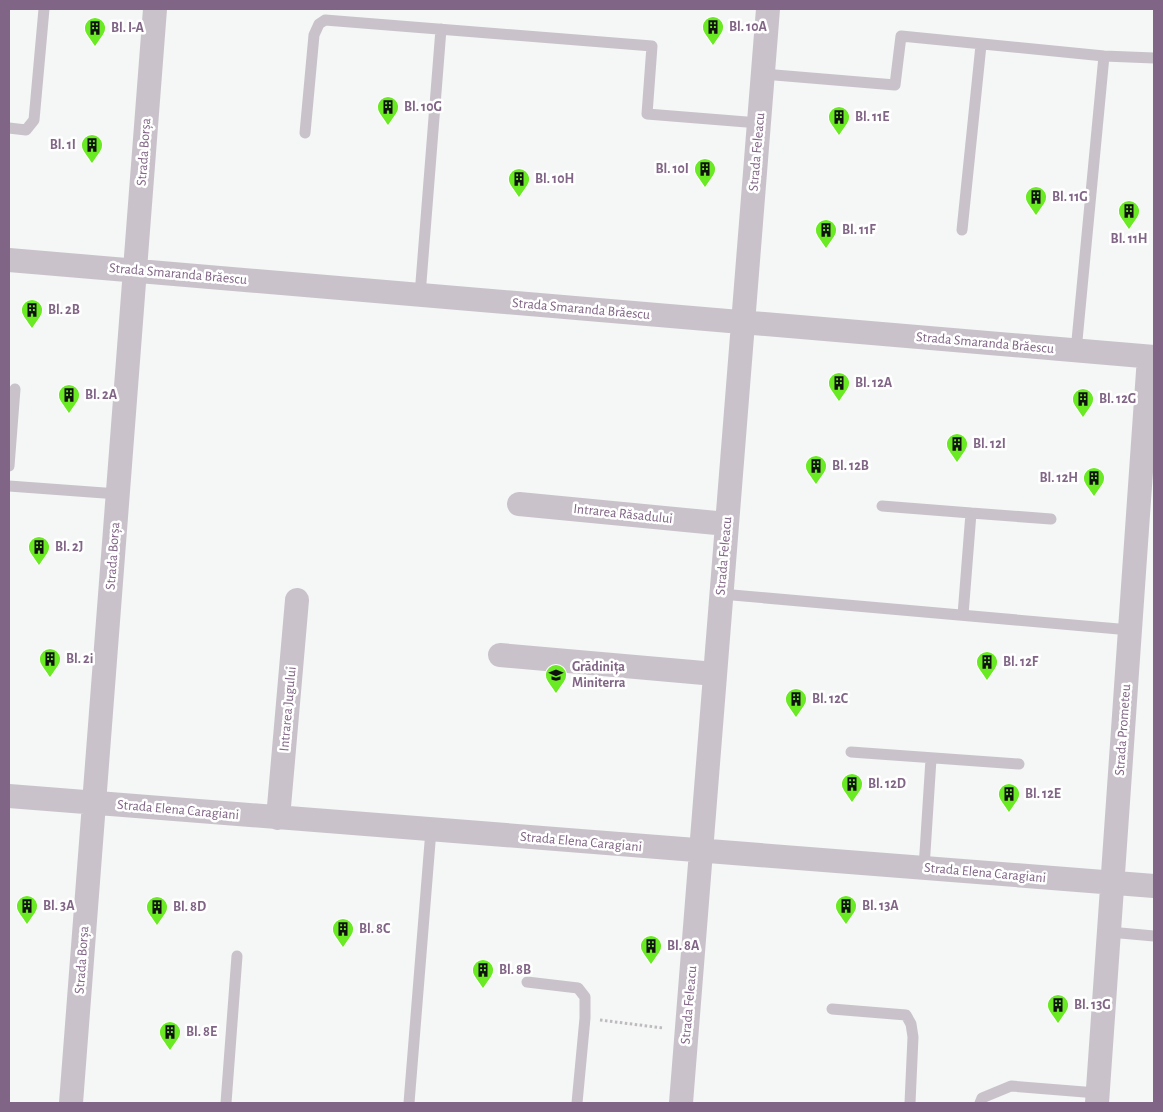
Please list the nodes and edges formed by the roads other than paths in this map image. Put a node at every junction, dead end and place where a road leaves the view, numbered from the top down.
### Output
1 (44, 9) edge
2 (155, 9) edge
3 (768, 9) edge
4 (441, 29) junction
5 (981, 44) junction
6 (1104, 56) junction
7 (1154, 58) edge
8 (763, 74) junction
9 (759, 123) junction
10 (9, 128) edge
11 (305, 133) dead end
12 (962, 230) dead end
13 (9, 260) edge
14 (135, 271) junction
15 (420, 295) junction
16 (743, 322) junction
17 (1076, 351) junction
18 (1152, 357) edge
19 (15, 389) dead end
20 (9, 466) edge
21 (9, 486) edge
22 (118, 494) junction
23 (519, 504) dead end
24 (882, 506) dead end
25 (972, 514) junction
26 (1050, 518) dead end
27 (727, 524) junction
28 (722, 594) junction
29 (297, 600) dead end
30 (963, 615) junction
31 (1130, 630) junction
32 (500, 655) dead end
33 (715, 674) junction
34 (851, 752) dead end
35 (930, 758) junction
36 (1019, 764) dead end
37 (9, 796) edge
38 (94, 803) junction
39 (278, 818) junction
40 (431, 830) junction
41 (701, 851) junction
42 (924, 868) junction
43 (1112, 883) junction
44 (1154, 886) edge
45 (1108, 932) junction
46 (1154, 936) edge
47 (237, 956) dead end
48 (527, 982) dead end
49 (832, 1009) dead end
50 (1097, 1098) edge
51 (71, 1103) edge
52 (226, 1103) edge
53 (409, 1103) edge
54 (577, 1103) edge
55 (681, 1103) edge
56 (910, 1103) edge
57 (980, 1103) edge

1 - 10 lane
2 - 14 street, Strada Borșa
3 - 8 street, Strada Feleacu
4 - 9 lane
4 - 11 lane
4 - 15 lane
5 - 6 lane
5 - 8 lane
5 - 12 lane
6 - 7 lane
6 - 17 lane
8 - 9 street, Strada Feleacu
9 - 16 street, Strada Feleacu
13 - 14 street, Strada Smaranda Brăescu
14 - 15 street, Strada Smaranda Brăescu
14 - 22 street, Strada Borșa
15 - 16 street, Strada Smaranda Brăescu
16 - 17 street, Strada Smaranda Brăescu
16 - 27 street, Strada Feleacu
17 - 18 street, Strada Smaranda Brăescu
18 - 31 street, Strada Prometeu
19 - 20 lane
21 - 22 lane
22 - 38 street, Strada Borșa
23 - 27 street, Intrarea Răsadului
24 - 25 lane
25 - 26 lane
25 - 30 lane
27 - 28 street, Strada Feleacu
28 - 30 lane
28 - 33 street, Strada Feleacu
29 - 39 street, Intrarea Jugului
30 - 31 lane
31 - 43 street, Strada Prometeu
32 - 33 street
33 - 41 street, Strada Feleacu
34 - 35 lane
35 - 36 lane
35 - 42 lane
37 - 38 street, Strada Elena Caragiani
38 - 39 street, Strada Elena Caragiani
38 - 51 street, Strada Borșa
39 - 40 street, Strada Elena Caragiani
40 - 41 street, Strada Elena Caragiani
40 - 53 lane
41 - 42 street, Strada Elena Caragiani
41 - 55 street, Strada Feleacu
42 - 43 street, Strada Elena Caragiani
43 - 44 street, Strada Elena Caragiani
43 - 45 street, Strada Prometeu
45 - 46 lane
45 - 50 street, Strada Prometeu
47 - 52 lane
48 - 54 lane
49 - 56 lane
50 - 57 lane

